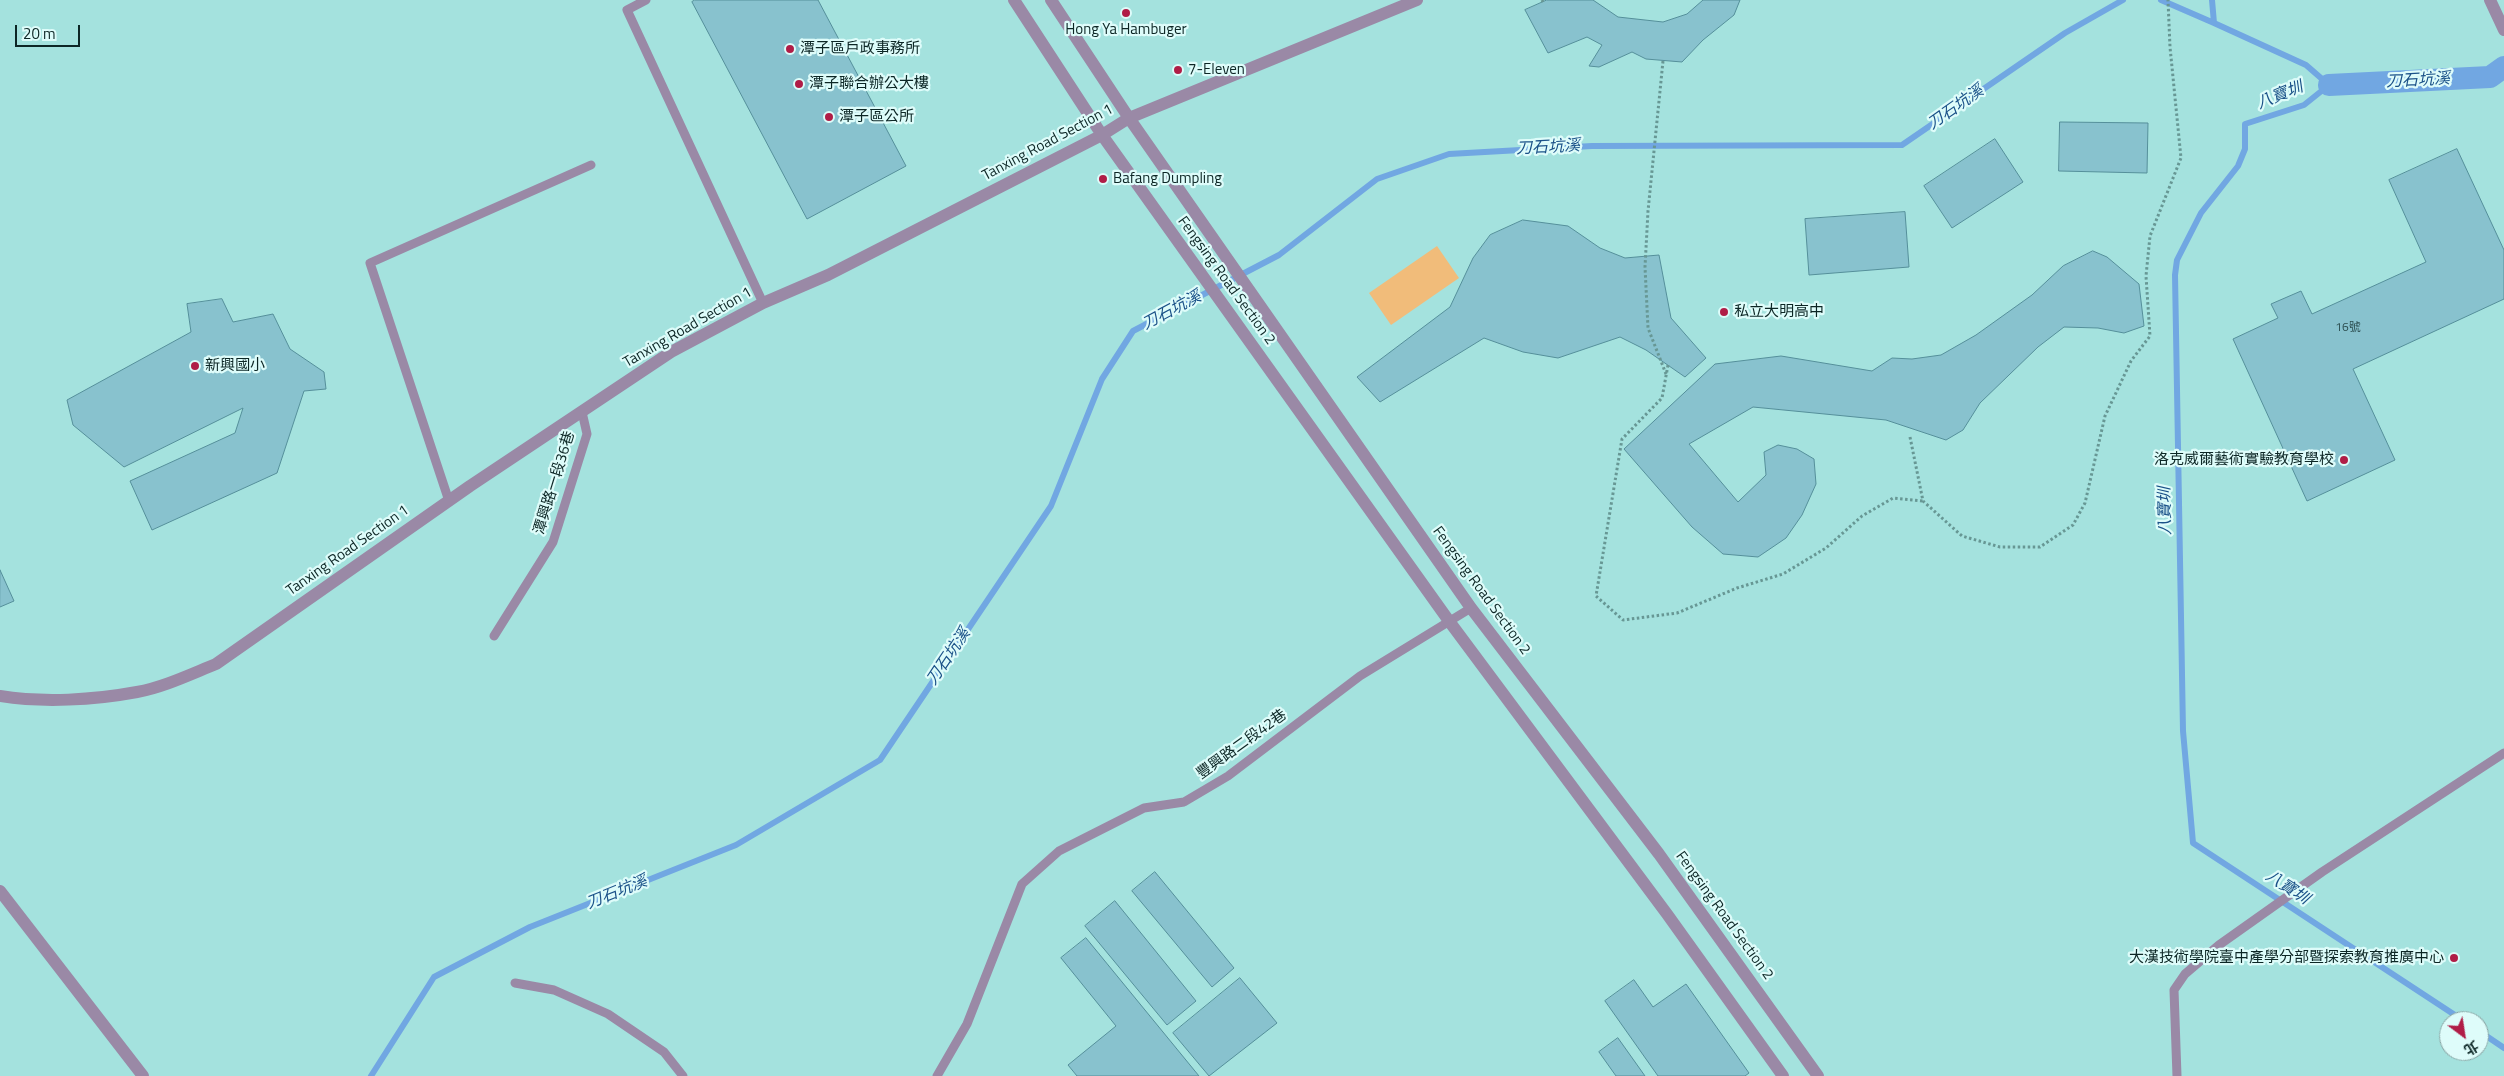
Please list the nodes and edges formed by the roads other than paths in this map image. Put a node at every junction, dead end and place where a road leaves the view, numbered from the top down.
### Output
1 (646, 0) edge
2 (1014, 0) edge
3 (1051, 0) edge
4 (1418, 0) edge
5 (2490, 0) edge
6 (2502, 25) edge
7 (1129, 118) junction
8 (1102, 135) junction
9 (591, 165) dead end
10 (763, 303) junction
11 (582, 412) junction
12 (449, 500) junction
13 (1471, 608) junction
14 (1449, 621) junction
15 (494, 636) dead end
16 (0, 696) edge
17 (2504, 753) edge
18 (0, 891) edge
19 (514, 983) dead end
20 (143, 1076) edge
21 (683, 1076) edge
22 (937, 1076) edge
23 (1783, 1076) edge
24 (1818, 1076) edge
25 (2177, 1076) edge

1 - 10 lane
2 - 8 street, Fengsing Road Section 2
3 - 7 street, Fengsing Road Section 2
4 - 7 street, Tanxing Road Section 1
5 - 6 street
7 - 8 street, Tanxing Road Section 1
7 - 13 street, Fengsing Road Section 2
8 - 10 street, Tanxing Road Section 1
8 - 14 street, Fengsing Road Section 2
9 - 12 lane
10 - 11 street, Tanxing Road Section 1
11 - 12 street, Tanxing Road Section 1
11 - 15 lane, 潭興路一段36巷
12 - 16 street, Tanxing Road Section 1
13 - 14 lane, 豐興路二段42巷
13 - 24 street, Fengsing Road Section 2
14 - 22 lane, 豐興路二段42巷
14 - 23 street, Fengsing Road Section 2
17 - 25 lane
18 - 20 street
19 - 21 lane

